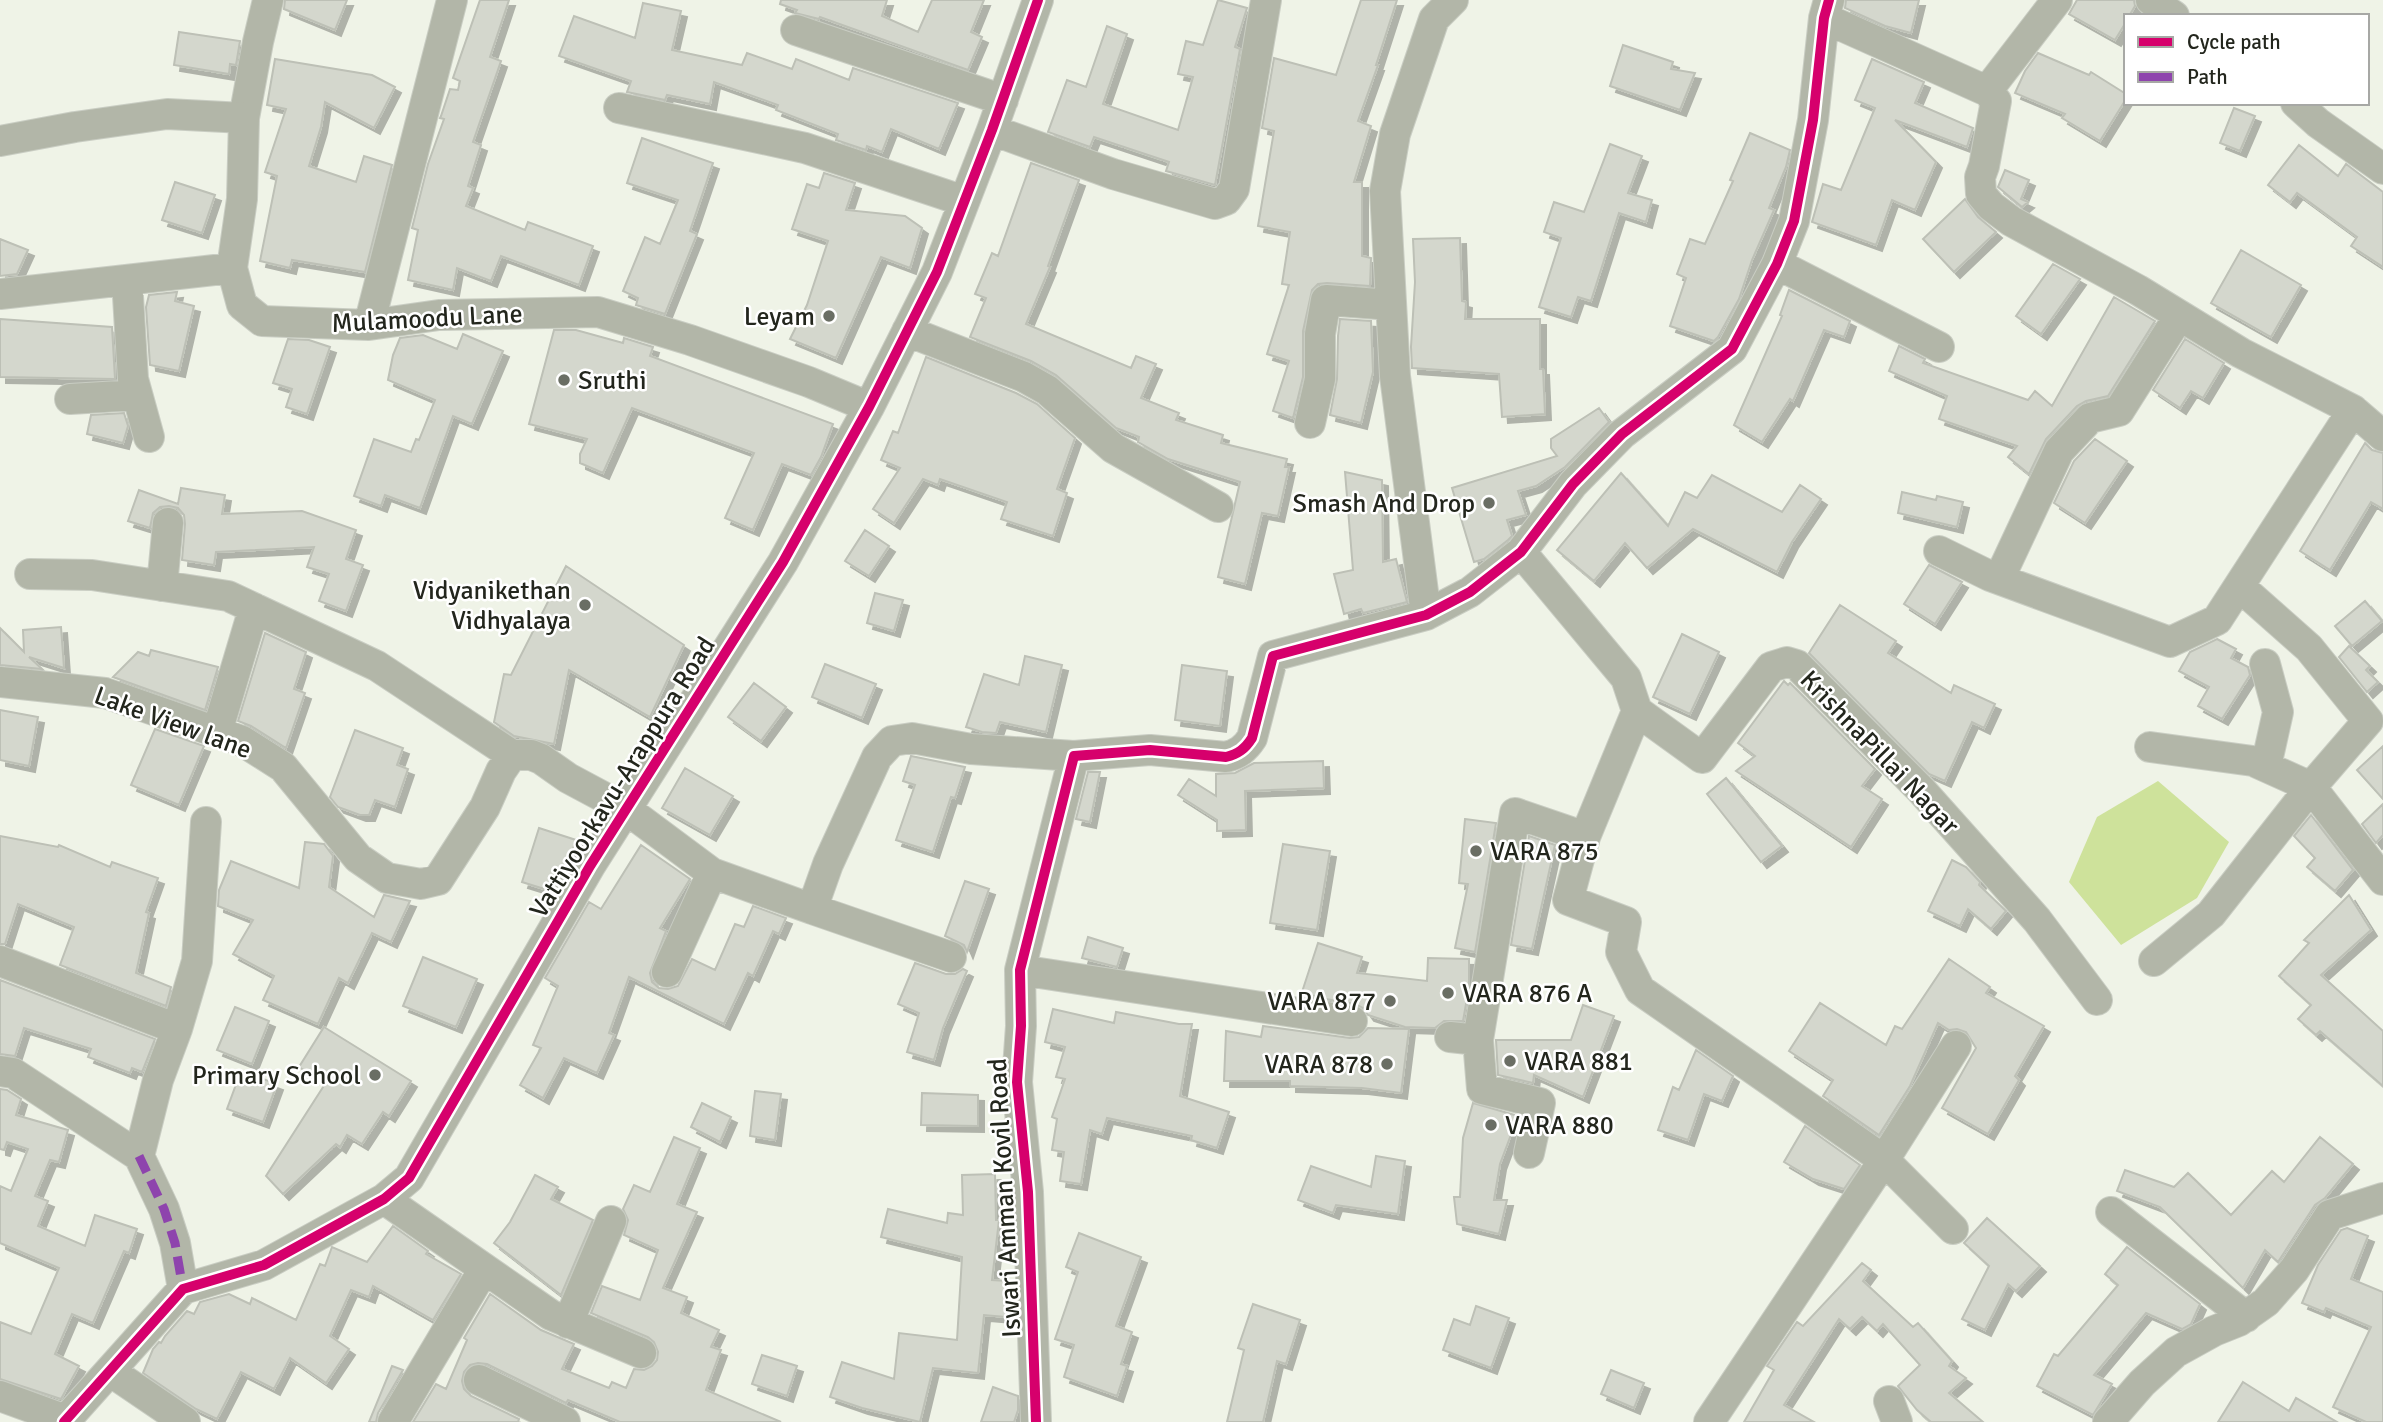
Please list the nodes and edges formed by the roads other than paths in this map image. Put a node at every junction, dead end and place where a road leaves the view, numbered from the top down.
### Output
1 (268, 0) edge
2 (452, 0) edge
3 (1038, 0) edge
4 (1266, 0) edge
5 (1453, 0) edge
6 (2057, 0) edge
7 (2151, 0) edge
8 (1827, 9) edge
9 (2171, 14) edge
10 (796, 30) dead end
11 (1987, 91) junction
12 (1003, 100) junction
13 (2298, 105) edge
14 (619, 108) dead end
15 (244, 118) junction
16 (992, 130) junction
17 (0, 141) edge
18 (2383, 169) edge
19 (964, 201) junction
20 (1777, 264) junction
21 (232, 268) junction
22 (127, 280) junction
23 (0, 294) edge
24 (1391, 305) junction
25 (2179, 316) junction
26 (369, 326) junction
27 (907, 331) junction
28 (1939, 347) dead end
29 (137, 395) junction
30 (70, 399) dead end
31 (869, 407) junction
32 (2353, 410) junction
33 (1310, 423) dead end
34 (2383, 436) edge
35 (149, 437) dead end
36 (1218, 507) dead end
37 (168, 523) dead end
38 (1939, 551) dead end
39 (1521, 552) junction
40 (30, 574) dead end
41 (1999, 579) junction
42 (162, 586) junction
43 (2239, 586) junction
44 (254, 608) junction
45 (1426, 615) junction
46 (2265, 664) dead end
47 (0, 682) edge
48 (1637, 710) junction
49 (217, 732) junction
50 (2150, 747) dead end
51 (512, 755) junction
52 (1074, 756) junction
53 (2266, 766) junction
54 (2311, 787) junction
55 (626, 809) junction
56 (206, 822) dead end
57 (1585, 837) junction
58 (712, 873) junction
59 (2383, 880) edge
60 (811, 909) junction
61 (951, 957) dead end
62 (0, 961) edge
63 (2154, 961) dead end
64 (1020, 970) junction
65 (667, 972) dead end
66 (2097, 1000) dead end
67 (1352, 1021) dead end
68 (177, 1029) junction
69 (1956, 1046) dead end
70 (0, 1070) edge
71 (1528, 1153) dead end
72 (139, 1156) junction
73 (1884, 1160) junction
74 (2383, 1198) edge
75 (384, 1199) junction
76 (2111, 1212) dead end
77 (611, 1221) dead end
78 (1954, 1229) dead end
79 (484, 1269) junction
80 (183, 1289) junction
81 (2246, 1317) junction
82 (568, 1322) junction
83 (641, 1353) dead end
84 (110, 1371) junction
85 (479, 1380) dead end
86 (0, 1396) edge
87 (65, 1421) edge
88 (185, 1422) edge
89 (393, 1422) edge
90 (565, 1422) edge
91 (1036, 1422) edge
92 (1709, 1422) edge
93 (2108, 1422) edge

1 - 15 street, Mulamoodu Lane
2 - 26 street
3 - 12 street, Vattiyoorkavu-Arappura Road
4 - 16 street
5 - 24 street
6 - 11 street
7 - 9 street
8 - 11 street
8 - 20 street
10 - 12 street
11 - 25 street
12 - 16 street, Vattiyoorkavu-Arappura Road
13 - 18 street
14 - 19 street
15 - 17 street
15 - 21 street, Mulamoodu Lane
16 - 19 street, Vattiyoorkavu-Arappura Road
19 - 27 street, Vattiyoorkavu-Arappura Road
20 - 28 street
20 - 39 street
21 - 22 street
21 - 26 street, Mulamoodu Lane
22 - 23 street
22 - 29 street
24 - 33 street
24 - 45 street
25 - 32 street
25 - 41 street
26 - 31 street, Mulamoodu Lane
27 - 31 street, Vattiyoorkavu-Arappura Road
27 - 36 street
29 - 30 street
29 - 35 street
31 - 55 street, Vattiyoorkavu-Arappura Road
32 - 34 street
32 - 43 street
37 - 42 street
38 - 41 street
39 - 45 street
39 - 48 street
40 - 42 street
41 - 43 street
42 - 44 street
43 - 54 street
44 - 49 street
44 - 51 street
45 - 52 street
46 - 53 street
47 - 49 street, Lake View lane
48 - 57 street
48 - 66 street, KrishnaPillai Nagar
49 - 51 street, Lake View lane
50 - 53 street
51 - 55 street
52 - 60 street
52 - 64 street, Iswari Amman Kovil Road
53 - 54 street
54 - 59 street
54 - 63 street
55 - 58 street
55 - 75 street, Vattiyoorkavu-Arappura Road
56 - 68 street
57 - 71 street
57 - 73 street
58 - 60 street
58 - 65 street
60 - 61 street
62 - 68 street
64 - 67 street
64 - 91 street, Iswari Amman Kovil Road
68 - 72 street
69 - 73 street
70 - 72 street
72 - 80 street
73 - 78 street
73 - 92 street
74 - 81 street
75 - 79 street
75 - 80 street, Vattiyoorkavu-Arappura Road
76 - 81 street
77 - 82 street
79 - 82 street
79 - 89 street
80 - 84 street
81 - 93 street
82 - 83 street
84 - 87 street
84 - 88 street
85 - 90 street
86 - 87 street

